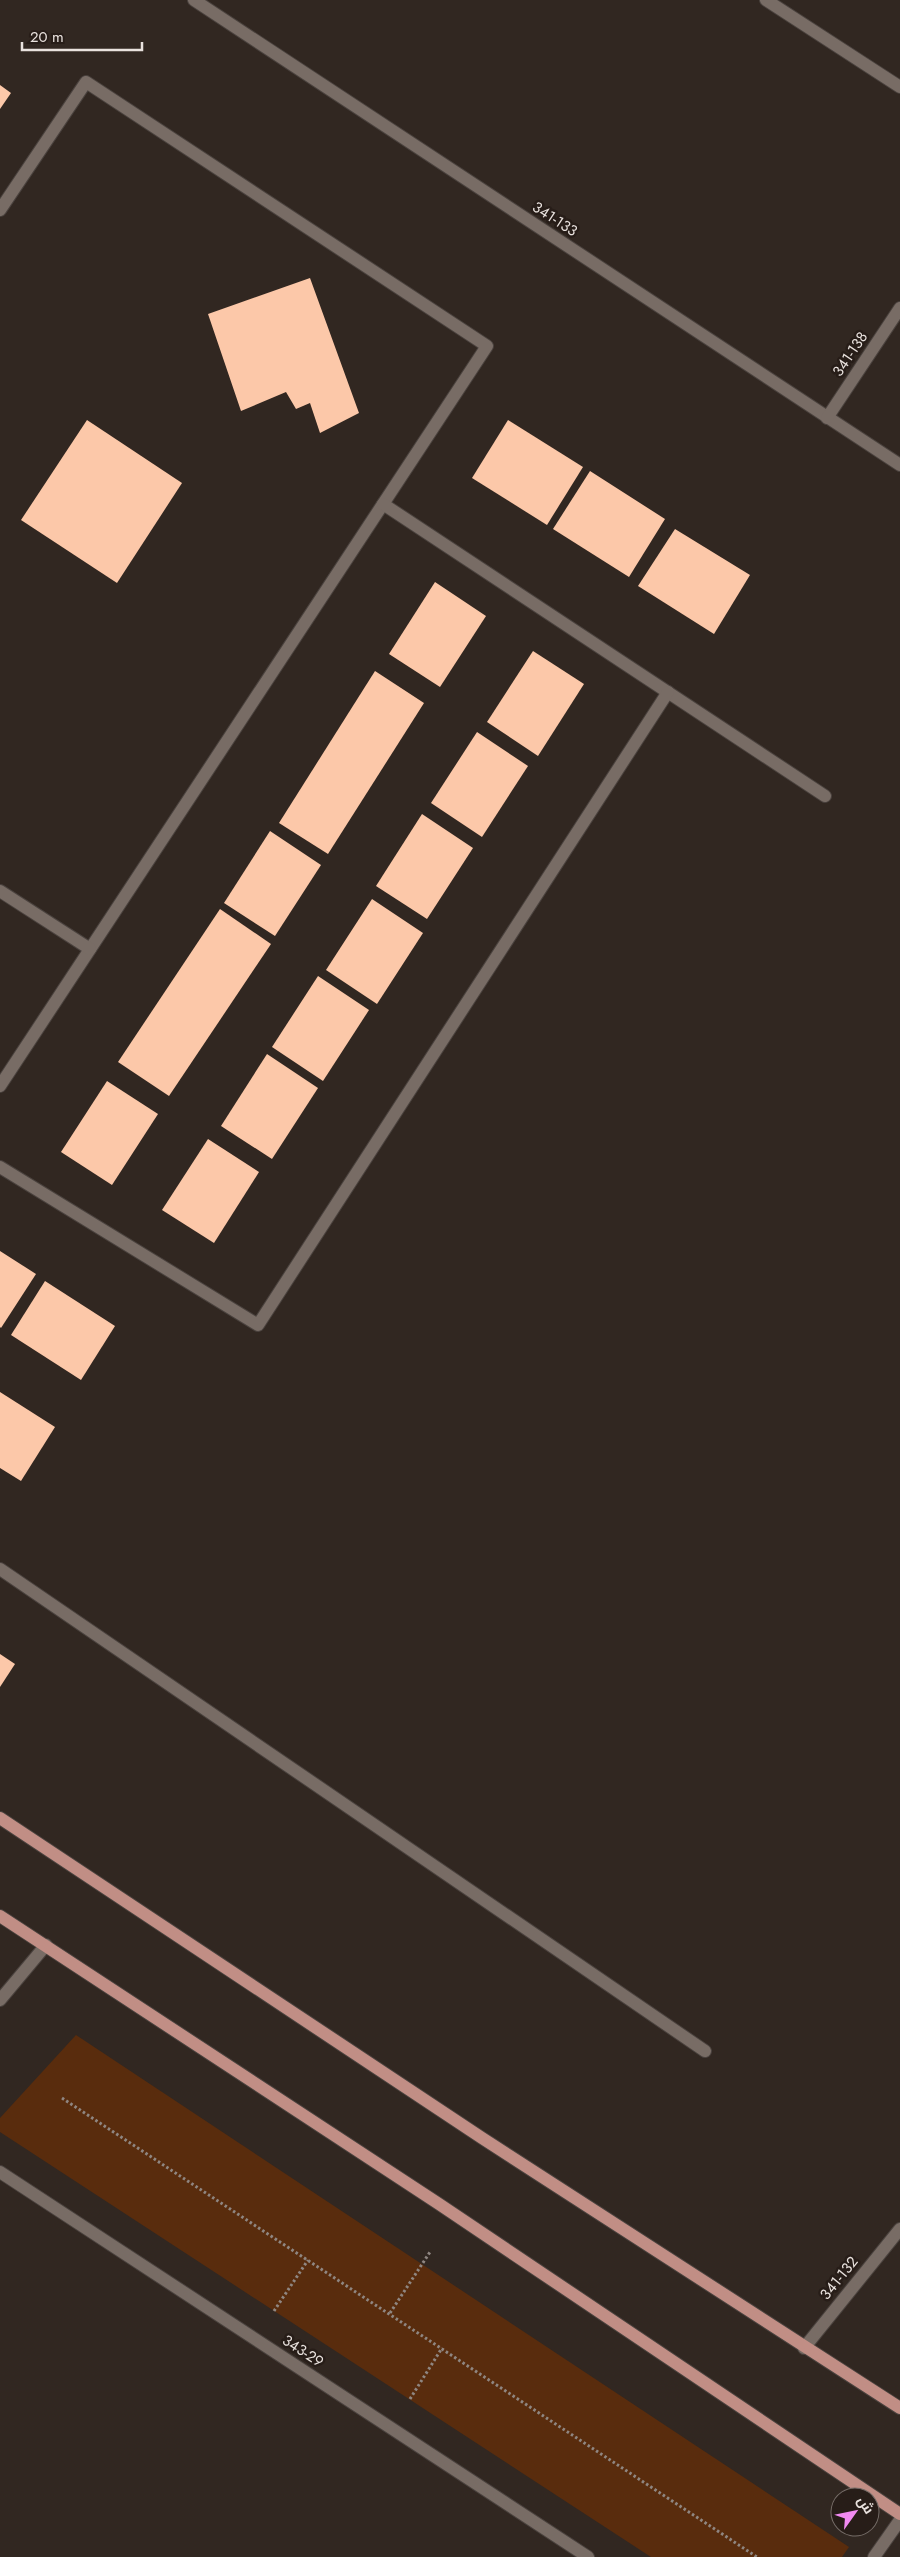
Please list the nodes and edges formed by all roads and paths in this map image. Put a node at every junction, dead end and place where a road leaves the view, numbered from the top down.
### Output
1 (766, 0) edge
2 (199, 1) edge
3 (900, 86) edge
4 (0, 210) edge
5 (900, 308) edge
6 (827, 418) junction
7 (900, 465) edge
8 (383, 504) junction
9 (668, 692) junction
10 (825, 796) dead end
11 (0, 891) edge
12 (90, 949) junction
13 (0, 1086) edge
14 (0, 1167) edge
15 (0, 1569) edge
16 (0, 1818) edge
17 (0, 1916) edge
18 (46, 1945) junction
19 (0, 2000) edge
20 (705, 2052) dead end
21 (62, 2098) dead end
22 (0, 2172) edge
23 (900, 2229) edge
24 (430, 2252) dead end
25 (308, 2260) junction
26 (274, 2310) dead end
27 (390, 2314) junction
28 (442, 2348) junction
29 (804, 2348) junction
30 (410, 2399) dead end
31 (900, 2408) edge
32 (900, 2514) edge
33 (900, 2520) edge
34 (588, 2557) edge
35 (758, 2557) edge
36 (874, 2557) edge

1 - 3 street
2 - 6 street, 341-133
4 - 8 street
5 - 6 street, 341-138
6 - 7 street, 341-133
8 - 9 street
8 - 12 street
9 - 10 street
9 - 14 street
11 - 12 street
12 - 13 street
15 - 20 street
16 - 29 main road
17 - 18 main road
18 - 19 street
18 - 32 main road
21 - 25 path
22 - 34 street, 343-29
23 - 29 street, 341-132
24 - 27 path
25 - 26 path
25 - 27 path
27 - 28 path
28 - 30 path
28 - 35 path
29 - 31 main road
33 - 36 street

